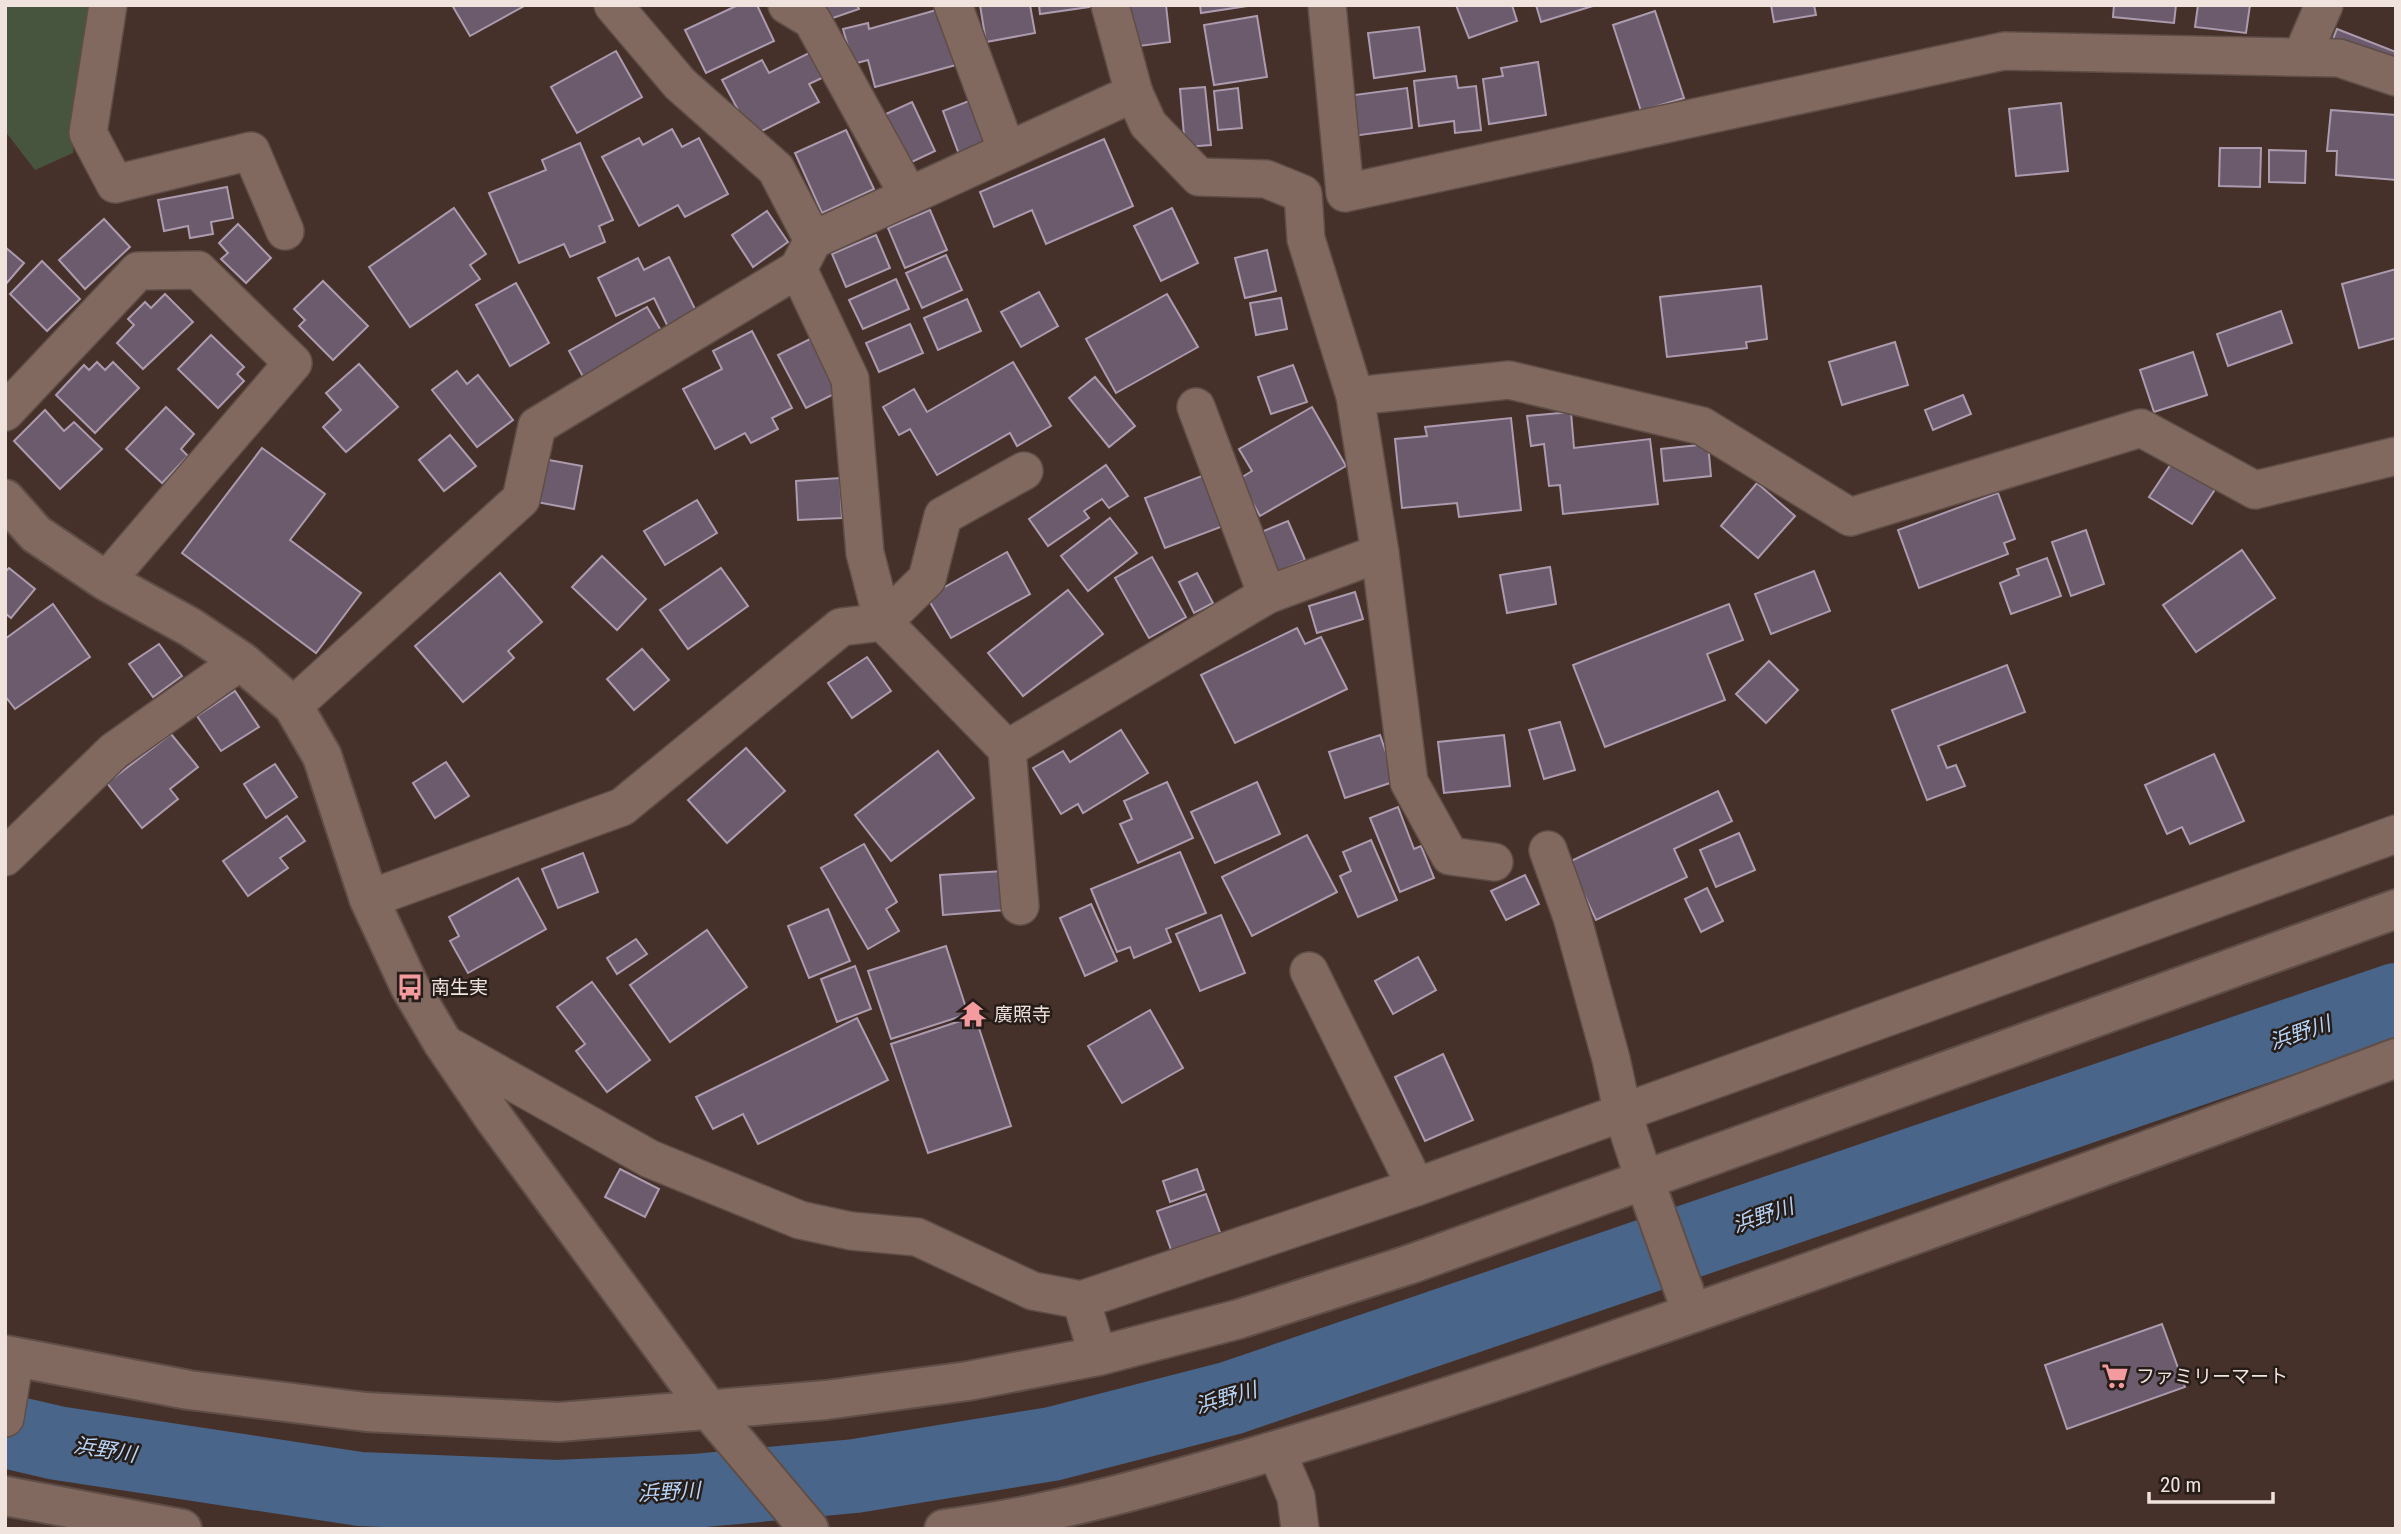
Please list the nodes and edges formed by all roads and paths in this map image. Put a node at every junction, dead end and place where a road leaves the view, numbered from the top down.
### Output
1 (108, 5) edge
2 (613, 5) edge
3 (787, 5) edge
4 (953, 5) edge
5 (1110, 5) edge
6 (1327, 5) edge
7 (2324, 5) edge
8 (2302, 56) junction
9 (2396, 77) edge
10 (1134, 93) junction
11 (1007, 151) junction
12 (1345, 193) junction
13 (1303, 194) junction
14 (909, 196) junction
15 (285, 231) dead end
16 (806, 255) junction
17 (1355, 396) junction
18 (1196, 407) dead end
19 (5, 412) edge
20 (2396, 456) edge
21 (1024, 471) dead end
22 (5, 499) edge
23 (1380, 553) junction
24 (106, 581) junction
25 (1267, 595) junction
26 (883, 622) junction
27 (242, 662) junction
28 (293, 706) junction
29 (1007, 749) junction
30 (2396, 834) edge
31 (1548, 850) dead end
32 (5, 857) edge
33 (1494, 862) dead end
34 (369, 899) junction
35 (1020, 906) dead end
36 (2396, 909) edge
37 (1309, 971) dead end
38 (443, 1043) junction
39 (2395, 1063) edge
40 (1623, 1114) junction
41 (1644, 1179) junction
42 (1416, 1187) junction
43 (1080, 1300) junction
44 (1692, 1313) junction
45 (10, 1356) edge
46 (1098, 1356) junction
47 (709, 1410) junction
48 (5, 1418) edge
49 (1276, 1450) junction
50 (5, 1496) edge
51 (182, 1529) edge
52 (809, 1529) edge
53 (944, 1529) edge
54 (1300, 1529) edge

1 - 15 street
2 - 16 street
3 - 14 street
4 - 11 street
5 - 10 street
6 - 12 street
7 - 8 street
8 - 9 street
8 - 12 street
10 - 11 street
10 - 13 street
11 - 14 street
12 - 13 street
13 - 17 street
14 - 16 street
16 - 26 street
16 - 28 street
17 - 20 street
17 - 23 street
18 - 25 street
19 - 24 street
21 - 26 street
22 - 24 street
23 - 25 street
23 - 33 street
24 - 27 street
25 - 29 street
26 - 29 street
26 - 34 street
27 - 28 street
27 - 32 street
28 - 34 street
29 - 35 street
30 - 40 street
31 - 40 street
34 - 38 street
36 - 41 street
37 - 42 street
38 - 43 street
38 - 47 street
39 - 44 street
40 - 41 street
40 - 42 street
41 - 44 street
41 - 46 street
42 - 43 street
43 - 46 street
44 - 49 street
45 - 47 street
45 - 48 street
46 - 47 street
47 - 52 street
49 - 53 street
49 - 54 street
50 - 51 street

